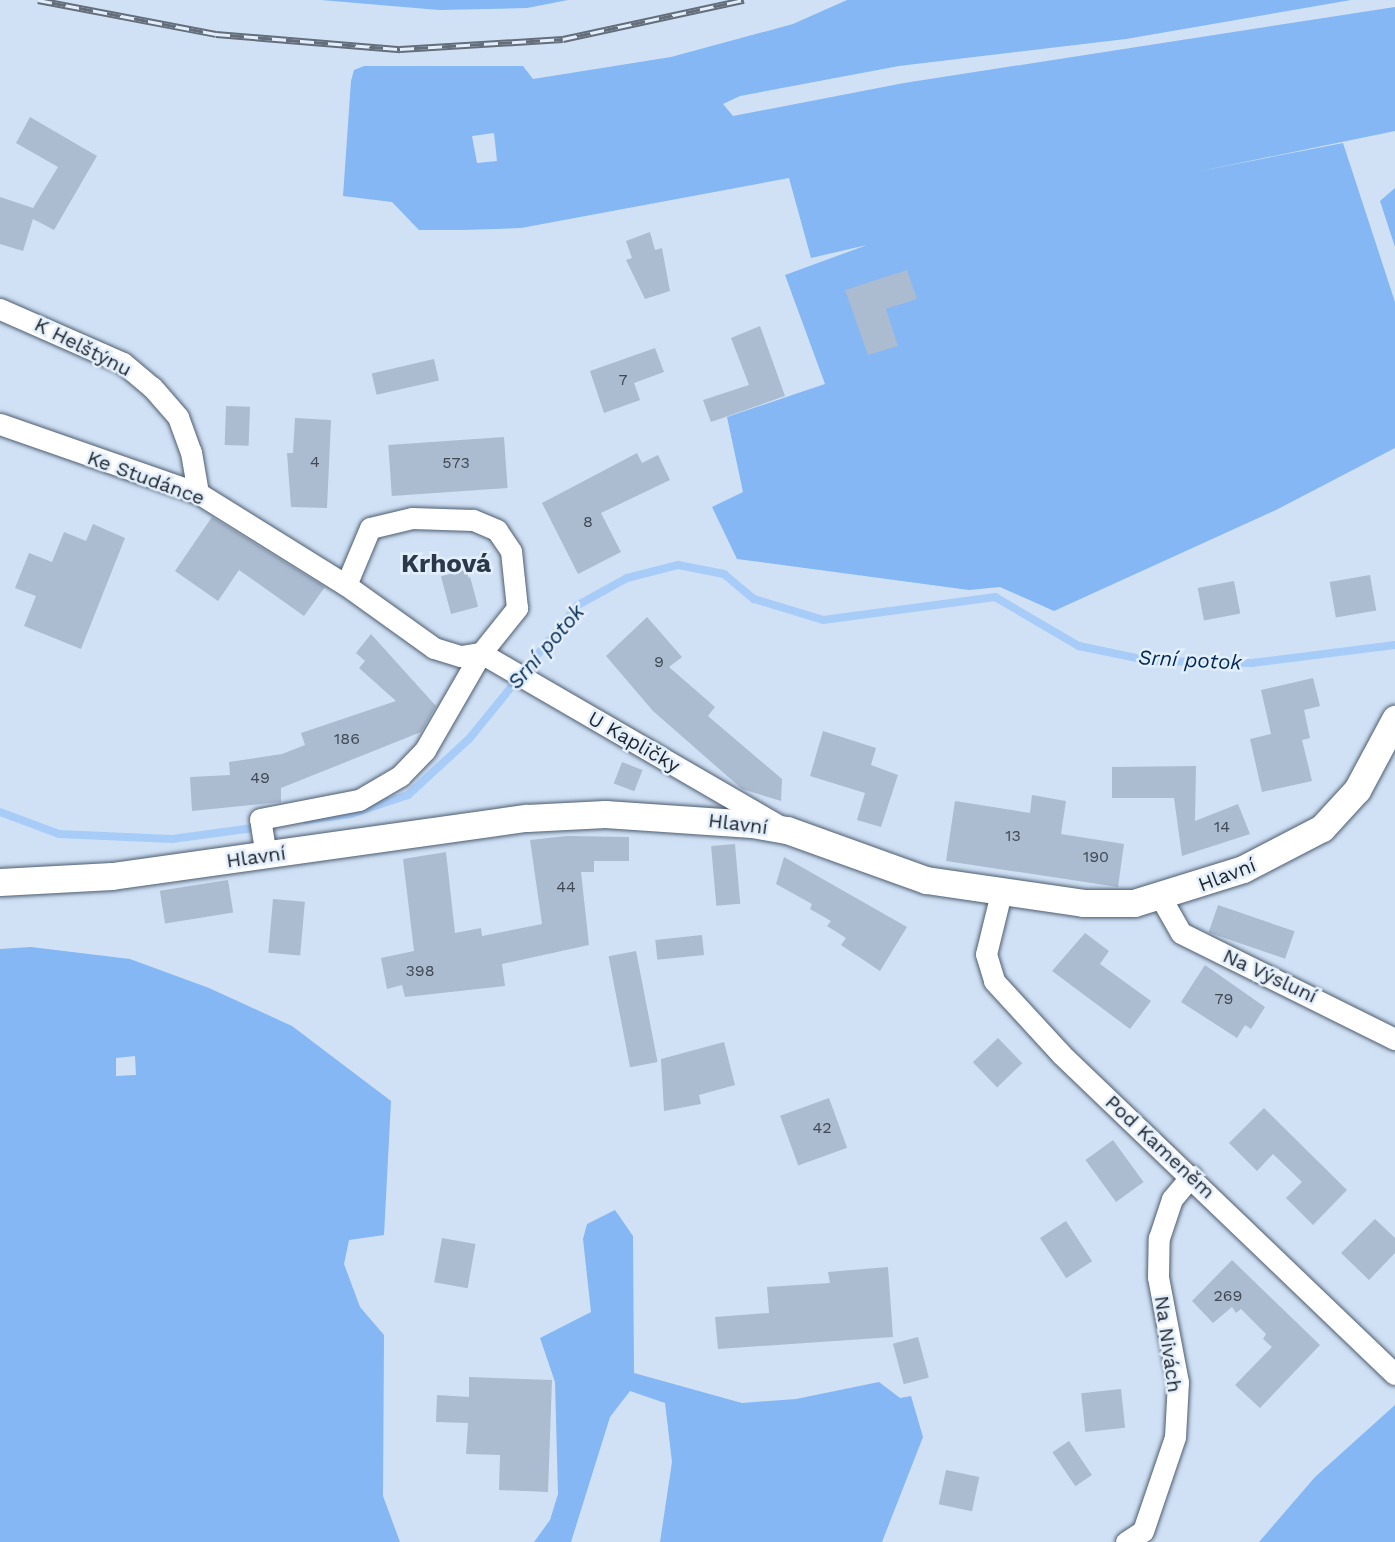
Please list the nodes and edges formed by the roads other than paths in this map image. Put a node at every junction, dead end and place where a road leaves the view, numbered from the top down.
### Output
1 (0, 309) edge
2 (0, 424) edge
3 (198, 493) junction
4 (346, 585) junction
5 (481, 653) junction
6 (1395, 718) edge
7 (787, 830) junction
8 (264, 848) junction
9 (0, 882) edge
10 (1001, 893) junction
11 (1161, 898) junction
12 (1395, 1039) edge
13 (1191, 1176) junction
14 (1395, 1374) edge
15 (1138, 1538) edge

1 - 3 street, K Helštýnu
2 - 3 street, Ke Studánce
3 - 4 street, Ke Studánce
4 - 5 street
4 - 5 street
5 - 7 street, U Kapličky
5 - 8 street
6 - 11 street, Hlavní
7 - 8 street, Hlavní
7 - 10 street, Hlavní
8 - 9 street, Hlavní
10 - 11 street, Hlavní
10 - 13 street, Pod Kameněm
11 - 12 street, Na Výsluní
13 - 14 street, Pod Kameněm
13 - 15 street, Na Nivách

